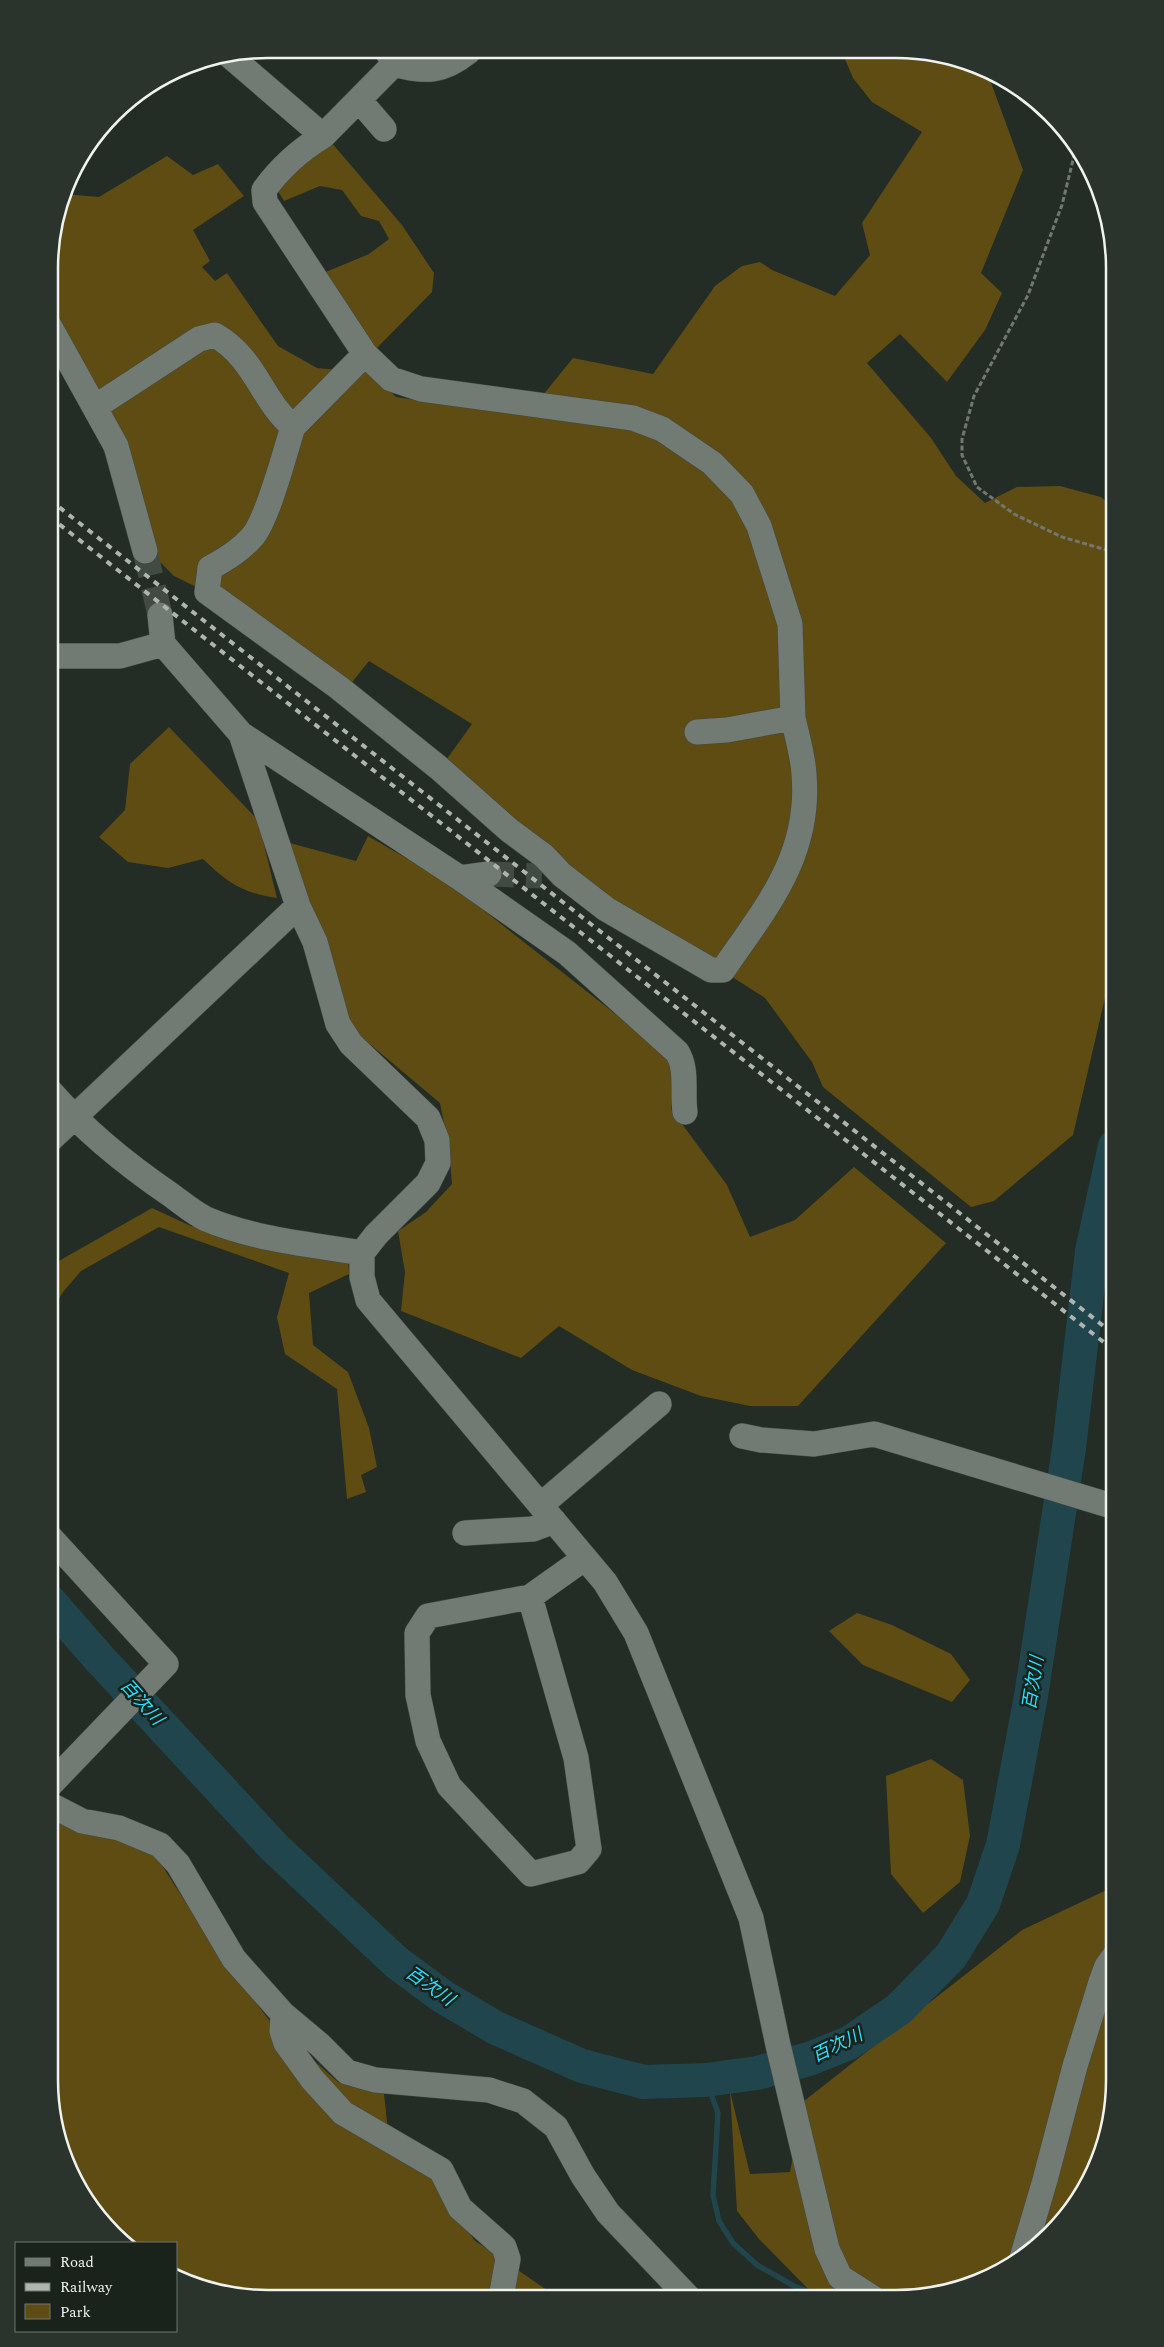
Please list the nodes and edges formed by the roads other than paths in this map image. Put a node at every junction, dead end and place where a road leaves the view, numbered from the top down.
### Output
1 (389, 58) edge
2 (392, 58) edge
3 (460, 58) edge
4 (235, 60) edge
5 (358, 100) junction
6 (384, 129) dead end
7 (323, 136) junction
8 (58, 340) edge
9 (365, 354) junction
10 (95, 407) junction
11 (293, 427) junction
12 (145, 551) tunnel mouth
13 (160, 615) tunnel mouth
14 (163, 644) junction
15 (58, 656) edge
16 (793, 718) junction
17 (697, 732) dead end
18 (241, 734) junction
19 (489, 874) tunnel mouth
20 (460, 878) junction
21 (298, 906) junction
22 (58, 1100) edge
23 (685, 1112) dead end
24 (74, 1118) junction
25 (58, 1133) edge
26 (362, 1253) junction
27 (659, 1404) dead end
28 (742, 1436) dead end
29 (1106, 1504) edge
30 (547, 1513) junction
31 (465, 1534) dead end
32 (58, 1546) edge
33 (585, 1558) junction
34 (530, 1597) junction
35 (58, 1776) edge
36 (58, 1809) edge
37 (1106, 1969) edge
38 (283, 2014) junction
39 (1026, 2244) edge
40 (502, 2290) edge
41 (681, 2290) edge
42 (860, 2290) edge

1 - 5 street
2 - 3 street
4 - 7 street
5 - 6 street
5 - 7 street
7 - 9 street
8 - 10 street
9 - 11 street
9 - 16 street
10 - 11 street
10 - 12 street
11 - 16 street
13 - 14 street
14 - 15 street
14 - 18 street
16 - 17 street
18 - 20 street
18 - 21 street
19 - 20 street
20 - 23 street
21 - 24 street
21 - 26 street
22 - 24 street
24 - 25 street
24 - 26 street
26 - 30 street
27 - 30 street
28 - 29 street
30 - 31 street
30 - 33 street
32 - 35 street
33 - 34 street
33 - 42 street
34 - 34 street
36 - 38 street
37 - 39 street
38 - 40 street
38 - 41 street

